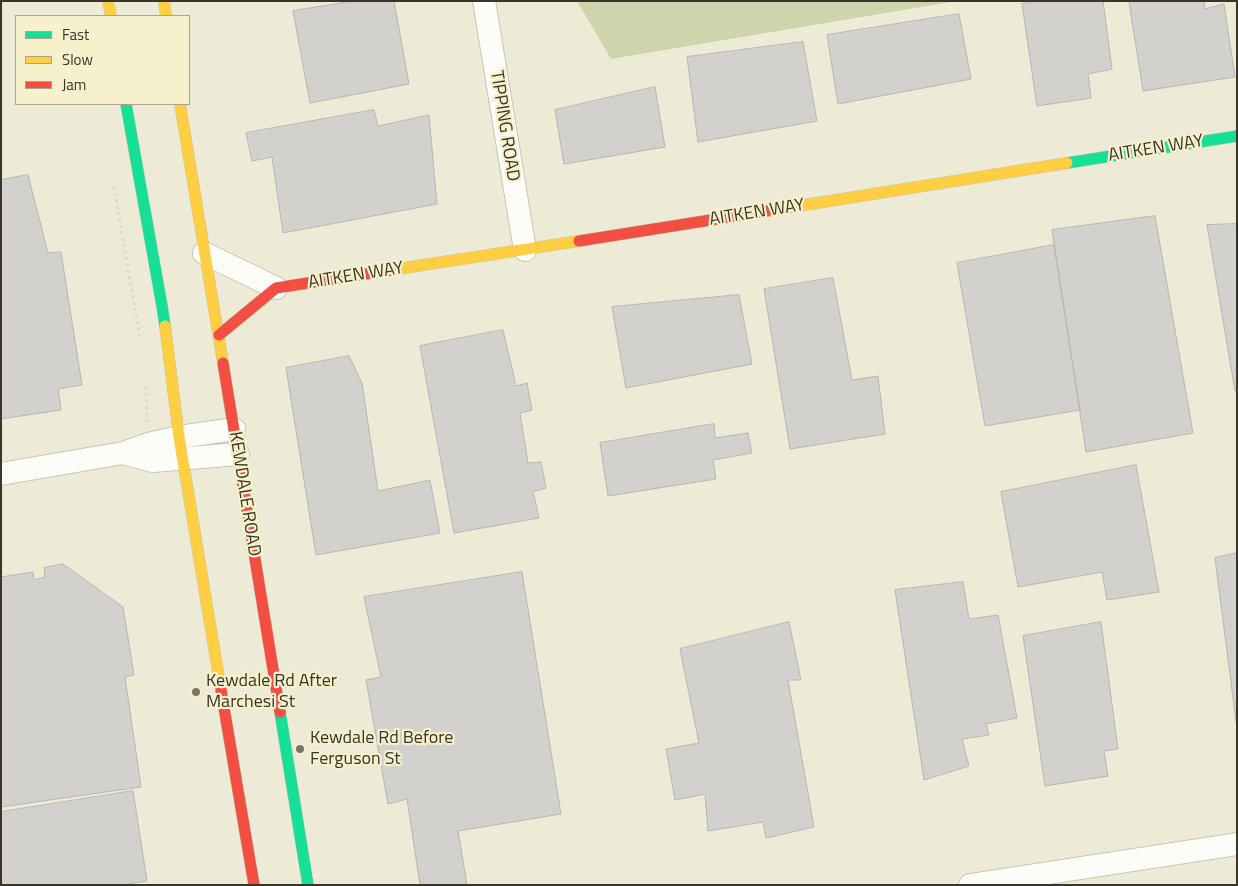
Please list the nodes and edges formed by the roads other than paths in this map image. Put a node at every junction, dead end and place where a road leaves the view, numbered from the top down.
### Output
1 (108, 1) edge
2 (164, 1) edge
3 (484, 1) edge
4 (111, 15) edge
5 (166, 15) edge
6 (126, 105) edge
7 (180, 105) edge
8 (1237, 136) edge
9 (525, 250) junction
10 (204, 252) junction
11 (276, 288) junction
12 (219, 335) junction
13 (234, 429) junction
14 (179, 437) junction
15 (123, 453) junction
16 (238, 454) junction
17 (182, 459) junction
18 (1, 474) edge
19 (1237, 844) edge
20 (254, 885) edge
21 (308, 885) edge
22 (970, 885) edge

1 - 4 main road
2 - 5 main road
3 - 9 street, TIPPING ROAD
6 - 14 main road
7 - 10 main road, KEWDALE ROAD
8 - 9 main road, AITKEN WAY
9 - 11 main road, AITKEN WAY
10 - 11 street
10 - 12 main road, KEWDALE ROAD
11 - 12 main road
12 - 13 main road, KEWDALE ROAD
13 - 14 street
13 - 16 main road, KEWDALE ROAD
14 - 15 street
14 - 17 main road
15 - 17 street
15 - 18 street
16 - 17 street
16 - 21 main road, KEWDALE ROAD
17 - 20 main road
19 - 22 street

